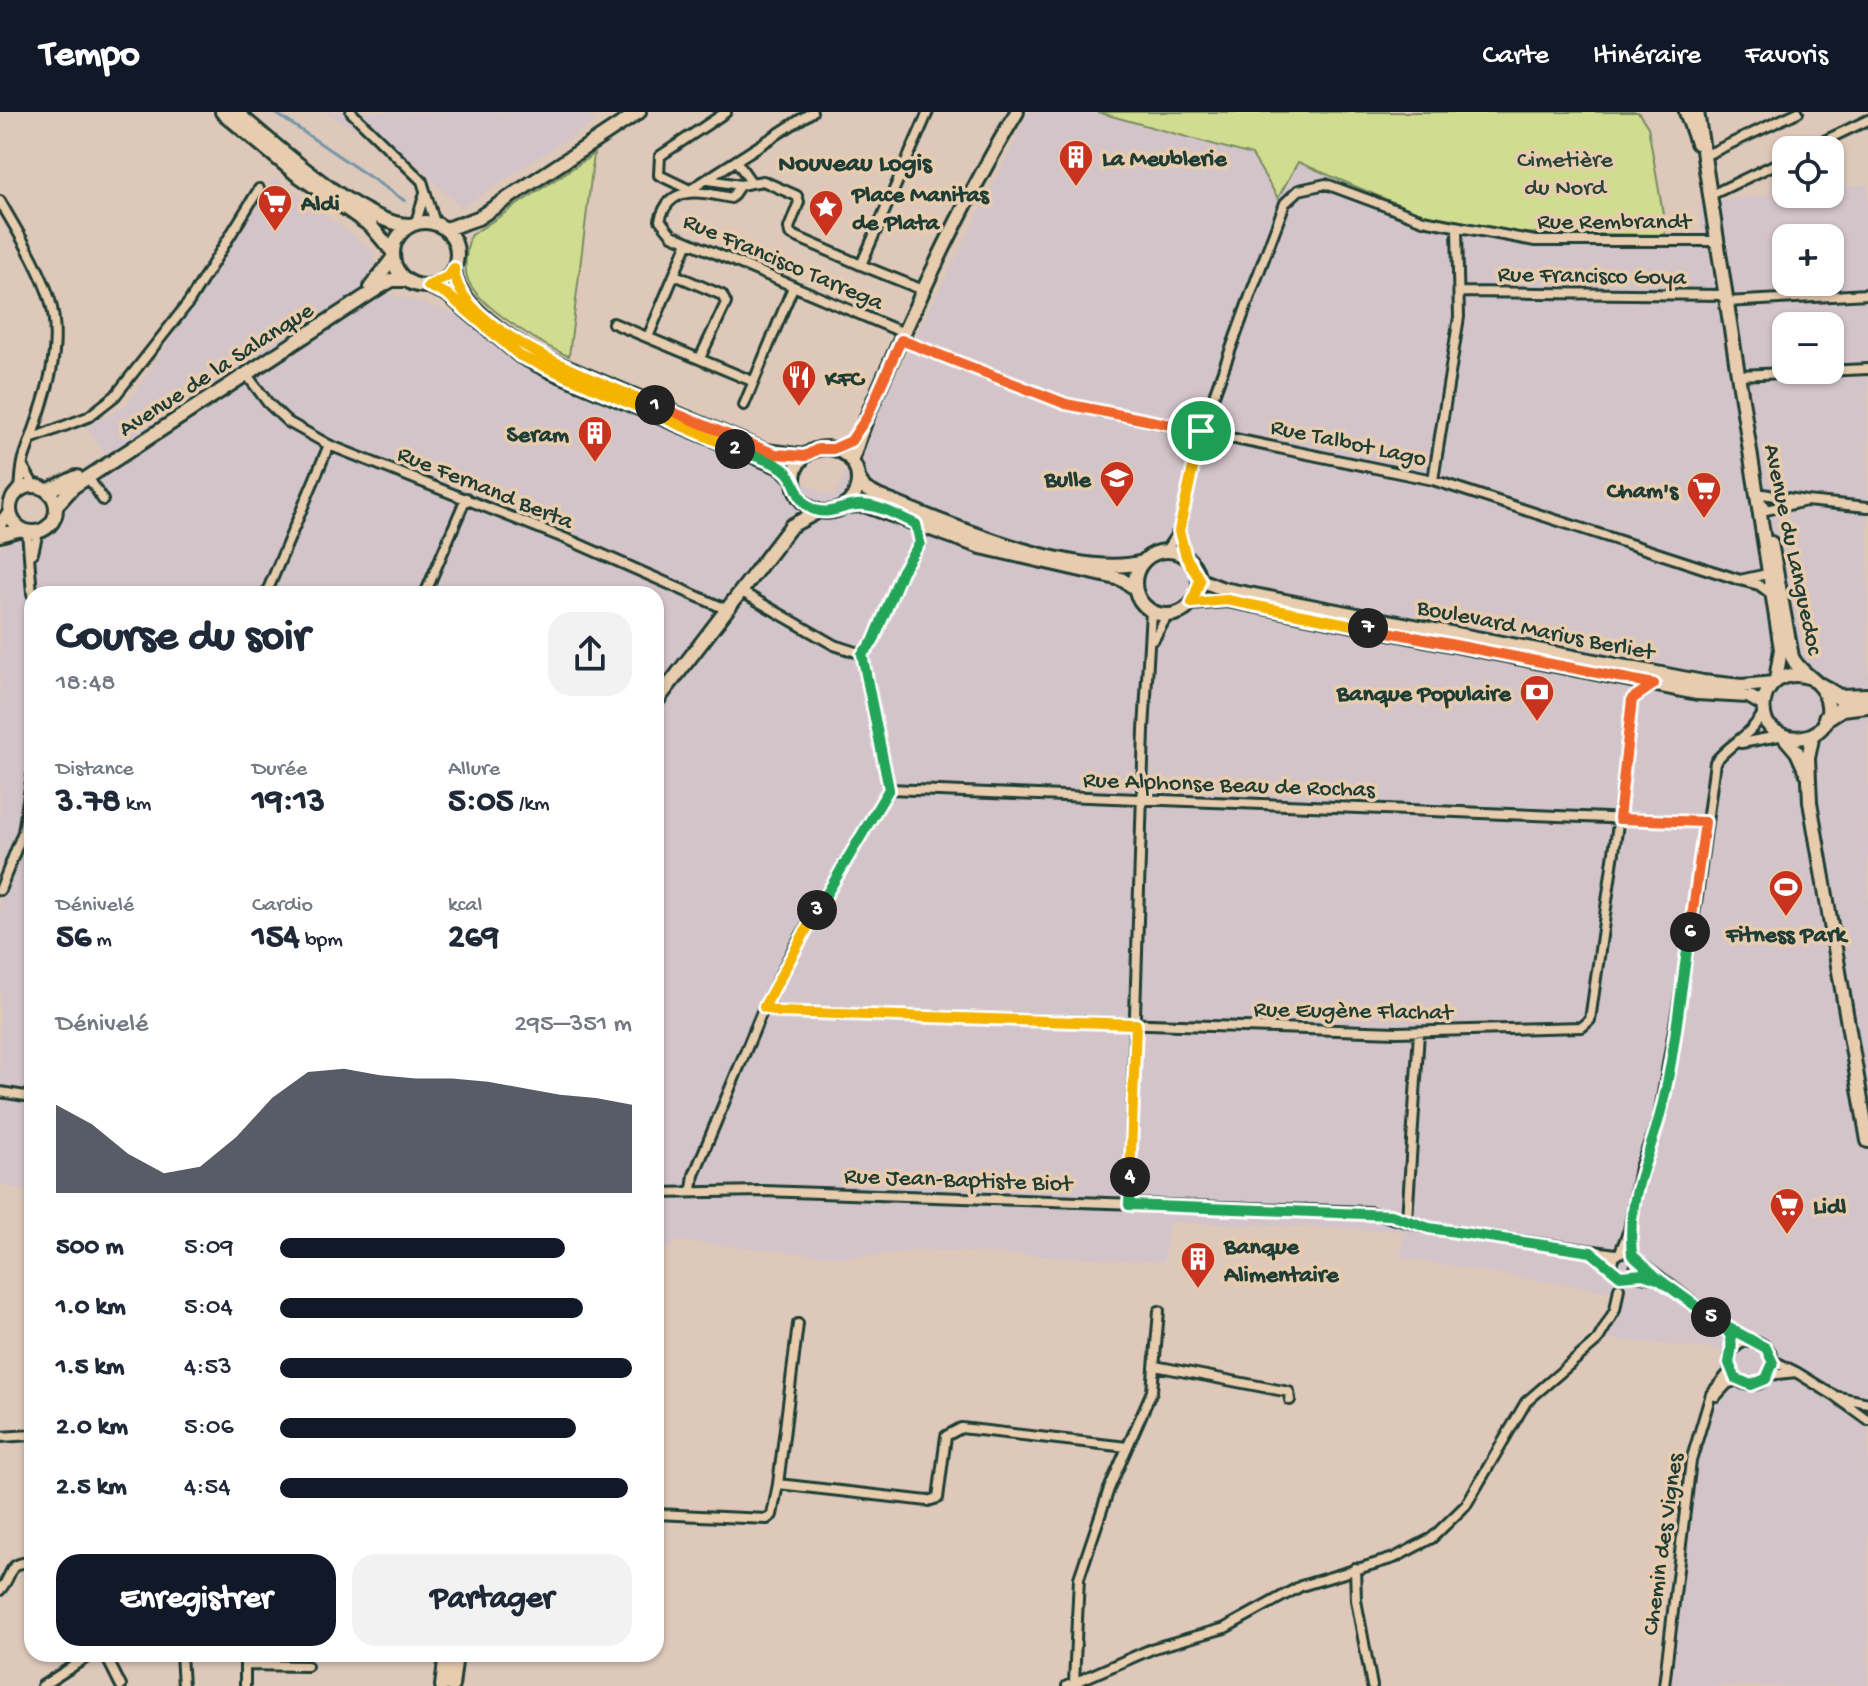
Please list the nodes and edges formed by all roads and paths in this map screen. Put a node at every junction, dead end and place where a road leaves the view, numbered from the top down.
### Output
1 (222, 112) edge
2 (236, 112) edge
3 (351, 112) edge
4 (639, 112) edge
5 (726, 112) edge
6 (812, 112) edge
7 (928, 112) edge
8 (1011, 112) edge
9 (1017, 112) edge
10 (1686, 112) edge
11 (1697, 112) edge
12 (1798, 112) edge
13 (1868, 120) edge
14 (1834, 136) edge
15 (999, 142) junction
16 (1702, 157) junction
17 (737, 162) junction
18 (1772, 166) edge
19 (709, 180) junction
20 (751, 182) junction
21 (740, 185) junction
22 (259, 189) dead end
23 (690, 190) junction
24 (425, 193) junction
25 (1709, 196) junction
26 (0, 201) edge
27 (478, 218) junction
28 (413, 224) junction
29 (440, 226) junction
30 (1457, 228) junction
31 (1717, 241) junction
32 (688, 242) junction
33 (457, 248) junction
34 (392, 255) junction
35 (861, 265) junction
36 (454, 268) junction
37 (675, 275) junction
38 (406, 280) junction
39 (428, 286) junction
40 (793, 287) junction
41 (923, 290) junction
42 (1459, 292) junction
43 (1868, 294) edge
44 (1725, 298) junction
45 (613, 323) dead end
46 (902, 336) junction
47 (648, 337) junction
48 (700, 358) junction
49 (1868, 369) edge
50 (247, 375) junction
51 (1739, 375) junction
52 (752, 381) junction
53 (744, 405) dead end
54 (867, 417) junction
55 (1746, 425) junction
56 (1201, 431) junction
57 (33, 438) junction
58 (329, 445) junction
59 (833, 449) junction
60 (805, 456) junction
61 (852, 462) junction
62 (23, 468) junction
63 (88, 477) junction
64 (858, 478) junction
65 (794, 480) junction
66 (1433, 480) junction
67 (40, 488) junction
68 (20, 491) junction
69 (798, 496) junction
70 (466, 498) junction
71 (103, 500) dead end
72 (1806, 501) junction
73 (1761, 502) junction
74 (56, 506) junction
75 (845, 506) junction
76 (1868, 507) edge
77 (819, 511) junction
78 (10, 512) junction
79 (0, 524) edge
80 (916, 524) junction
81 (791, 526) junction
82 (29, 531) junction
83 (1179, 531) junction
84 (0, 535) edge
85 (1166, 550) junction
86 (1186, 557) junction
87 (1143, 562) junction
88 (1767, 574) junction
89 (1200, 580) junction
90 (1740, 580) junction
91 (32, 586) edge
92 (269, 586) edge
93 (428, 586) edge
94 (1135, 588) junction
95 (742, 592) junction
96 (1770, 593) junction
97 (1192, 603) junction
98 (728, 610) junction
99 (1151, 611) junction
100 (1783, 615) junction
101 (1167, 616) junction
102 (1152, 644) junction
103 (862, 654) junction
104 (1808, 677) junction
105 (1774, 681) junction
106 (1654, 684) junction
107 (1821, 686) junction
108 (664, 692) edge
109 (1868, 696) edge
110 (1868, 705) edge
111 (1762, 708) junction
112 (1826, 718) junction
113 (1813, 734) junction
114 (1782, 737) junction
115 (1733, 746) junction
116 (1807, 776) junction
117 (889, 789) junction
118 (1142, 797) junction
119 (1619, 819) junction
120 (1705, 822) junction
121 (24, 826) edge
122 (0, 890) edge
123 (764, 1007) junction
124 (1136, 1024) junction
125 (1419, 1032) junction
126 (1861, 1060) edge
127 (0, 1092) edge
128 (24, 1096) edge
129 (1868, 1141) edge
130 (692, 1190) junction
131 (664, 1192) edge
132 (1129, 1205) junction
133 (1407, 1220) junction
134 (1629, 1230) junction
135 (1591, 1252) junction
136 (1618, 1253) junction
137 (1633, 1256) junction
138 (1612, 1269) junction
139 (1630, 1275) junction
140 (1660, 1280) junction
141 (1619, 1288) junction
142 (1159, 1311) dead end
143 (1718, 1322) junction
144 (798, 1324) dead end
145 (1751, 1341) junction
146 (1735, 1348) junction
147 (1772, 1360) junction
148 (1155, 1366) junction
149 (1730, 1371) junction
150 (1796, 1372) junction
151 (1768, 1375) junction
152 (1737, 1380) junction
153 (1835, 1396) junction
154 (1290, 1400) dead end
155 (1868, 1403) edge
156 (1707, 1410) junction
157 (1868, 1420) edge
158 (24, 1436) edge
159 (0, 1437) edge
160 (1127, 1447) junction
161 (778, 1484) junction
162 (664, 1514) edge
163 (24, 1562) edge
164 (1355, 1568) junction
165 (0, 1590) edge
166 (80, 1662) edge
167 (109, 1662) edge
168 (182, 1662) edge
169 (445, 1662) edge
170 (455, 1662) edge
171 (245, 1665) joint
172 (307, 1666) dead end
173 (1070, 1684) edge
174 (42, 1686) edge
175 (121, 1686) edge
176 (183, 1686) edge
177 (245, 1686) edge
178 (442, 1686) edge
179 (452, 1686) edge
180 (1372, 1686) edge
181 (1664, 1686) edge

1 - 34 main road
2 - 28 main road
3 - 24 street
4 - 27 main road
5 - 23 street
6 - 17 street
7 - 35 street
8 - 15 main road
9 - 15 main road
10 - 16 main road, Avenue du Languedoc
11 - 16 main road, Avenue du Languedoc
12 - 16 street
13 - 14 street
15 - 41 main road
16 - 25 main road, Avenue du Languedoc
17 - 19 street
17 - 20 street
18 - 25 street
19 - 21 street, Rue Francisco Tarrega
19 - 23 street
20 - 21 street, Rue Francisco Tarrega
20 - 35 street
21 - 23 street, Rue Francisco Tarrega
22 - 57 street
23 - 32 street, Rue Francisco Tarrega
24 - 28 street
24 - 29 street
25 - 31 main road, Avenue du Languedoc
26 - 57 street
27 - 29 main road
27 - 33 main road
28 - 29 main road
28 - 34 main road
29 - 33 main road
30 - 31 street, Rue Rembrandt
30 - 42 street
30 - 56 street, Rue Rembrandt
31 - 44 main road, Avenue du Languedoc
32 - 37 street
32 - 40 street, Rue Francisco Tarrega
33 - 36 main road
34 - 38 main road
34 - 67 main road, Avenue de la Salanque
35 - 41 street, Rue Francisco Tarrega
36 - 39 main road
36 - 60 main road
37 - 47 street
37 - 48 street
38 - 39 main road
38 - 50 main road, Avenue de la Salanque
39 - 65 main road
40 - 46 street, Rue Francisco Tarrega
40 - 52 street
41 - 46 main road
42 - 44 street, Rue Francisco Goya
42 - 66 street
43 - 44 street, Rue Francisco Goya
44 - 51 main road, Avenue du Languedoc
45 - 47 street
46 - 54 main road
46 - 56 street, Rue Talbot Lago
47 - 48 street
48 - 52 street
49 - 51 street
50 - 58 street, Rue Fernand Berta
50 - 63 main road, Avenue de la Salanque
51 - 55 main road, Avenue du Languedoc
52 - 53 street
54 - 59 main road
54 - 61 main road
55 - 73 main road, Avenue du Languedoc
55 - 73 main road, Avenue du Languedoc
56 - 66 street, Rue Talbot Lago
56 - 83 street
57 - 62 street
58 - 70 street, Rue Fernand Berta
58 - 92 street
59 - 60 main road
59 - 61 main road
60 - 65 main road
61 - 64 main road
62 - 67 street
62 - 68 street
63 - 71 street
63 - 74 main road, Avenue de la Salanque
64 - 75 main road
64 - 87 main road
65 - 69 main road
66 - 90 street, Rue Talbot Lago
67 - 68 main road
67 - 74 main road
68 - 78 main road
69 - 77 main road
69 - 81 main road
70 - 93 street
70 - 98 street, Rue Fernand Berta
72 - 73 street
72 - 73 street
72 - 76 street
73 - 88 main road, Avenue du Languedoc
73 - 100 main road, Avenue du Languedoc
74 - 82 main road
75 - 77 main road
75 - 80 main road
77 - 81 main road
78 - 79 main road
78 - 82 main road
80 - 94 main road
80 - 103 street
81 - 95 main road
82 - 84 main road
82 - 91 street
83 - 85 street
83 - 86 street
85 - 86 main road
85 - 87 main road
86 - 89 main road
87 - 94 main road
88 - 90 street
88 - 96 main road, Avenue du Languedoc
88 - 100 street
89 - 97 main road
89 - 105 main road, Boulevard Marius Berliet
90 - 96 street, Rue Talbot Lago
94 - 99 main road
95 - 98 main road
95 - 103 street
96 - 105 main road, Avenue du Languedoc
97 - 101 main road
97 - 106 main road, Boulevard Marius Berliet
98 - 108 main road
99 - 101 main road
99 - 102 street
100 - 104 main road, Avenue du Languedoc
101 - 102 street
102 - 118 street
103 - 117 street
104 - 105 main road
104 - 107 main road
105 - 111 main road
106 - 111 main road, Boulevard Marius Berliet
106 - 119 street, Rue Eugène Flachat
107 - 109 highway
107 - 112 main road
110 - 112 highway
111 - 114 main road
111 - 115 street
112 - 113 main road
113 - 114 main road
113 - 116 main road
114 - 115 street
114 - 116 main road
115 - 120 street
116 - 126 main road
117 - 118 street, Rue Alphonse Beau de Rochas
117 - 123 street
118 - 119 street, Rue Alphonse Beau de Rochas
118 - 124 street
119 - 120 street, Rue Alphonse Beau de Rochas
119 - 125 street, Rue Eugène Flachat
120 - 134 street
121 - 122 street
123 - 124 street, Rue Eugène Flachat
123 - 130 street
124 - 125 street, Rue Eugène Flachat
124 - 132 street
125 - 133 street
126 - 129 main road
127 - 128 street
130 - 131 street, Rue Jean-Baptiste Biot
130 - 132 street, Rue Jean-Baptiste Biot
132 - 133 street, Rue Jean-Baptiste Biot
133 - 135 street, Rue Jean-Baptiste Biot
134 - 136 street
134 - 137 street
135 - 136 street, Rue Jean-Baptiste Biot
135 - 138 street, Rue Jean-Baptiste Biot
136 - 137 street, Rue Jean-Baptiste Biot
136 - 138 street
137 - 139 street
137 - 140 street
138 - 139 street, Rue Jean-Baptiste Biot
138 - 141 street
139 - 140 street, Rue Jean-Baptiste Biot
139 - 141 street
140 - 143 street
141 - 164 street
142 - 148 street
143 - 145 street
143 - 146 street
144 - 161 street
145 - 146 street
145 - 147 street
146 - 149 street
147 - 150 street
147 - 151 street
148 - 154 street
148 - 160 street
149 - 152 street
149 - 156 street, Chemin des Vignes
150 - 151 street
150 - 153 street
151 - 152 street
152 - 156 street, Chemin des Vignes
153 - 155 street
153 - 157 street
156 - 181 street, Chemin des Vignes
158 - 159 street
160 - 161 street
160 - 173 street
161 - 162 street
163 - 165 street
164 - 173 street
164 - 180 street
166 - 174 street
167 - 175 street
168 - 176 street
169 - 178 main road
170 - 179 main road
171 - 172 street
171 - 177 street

